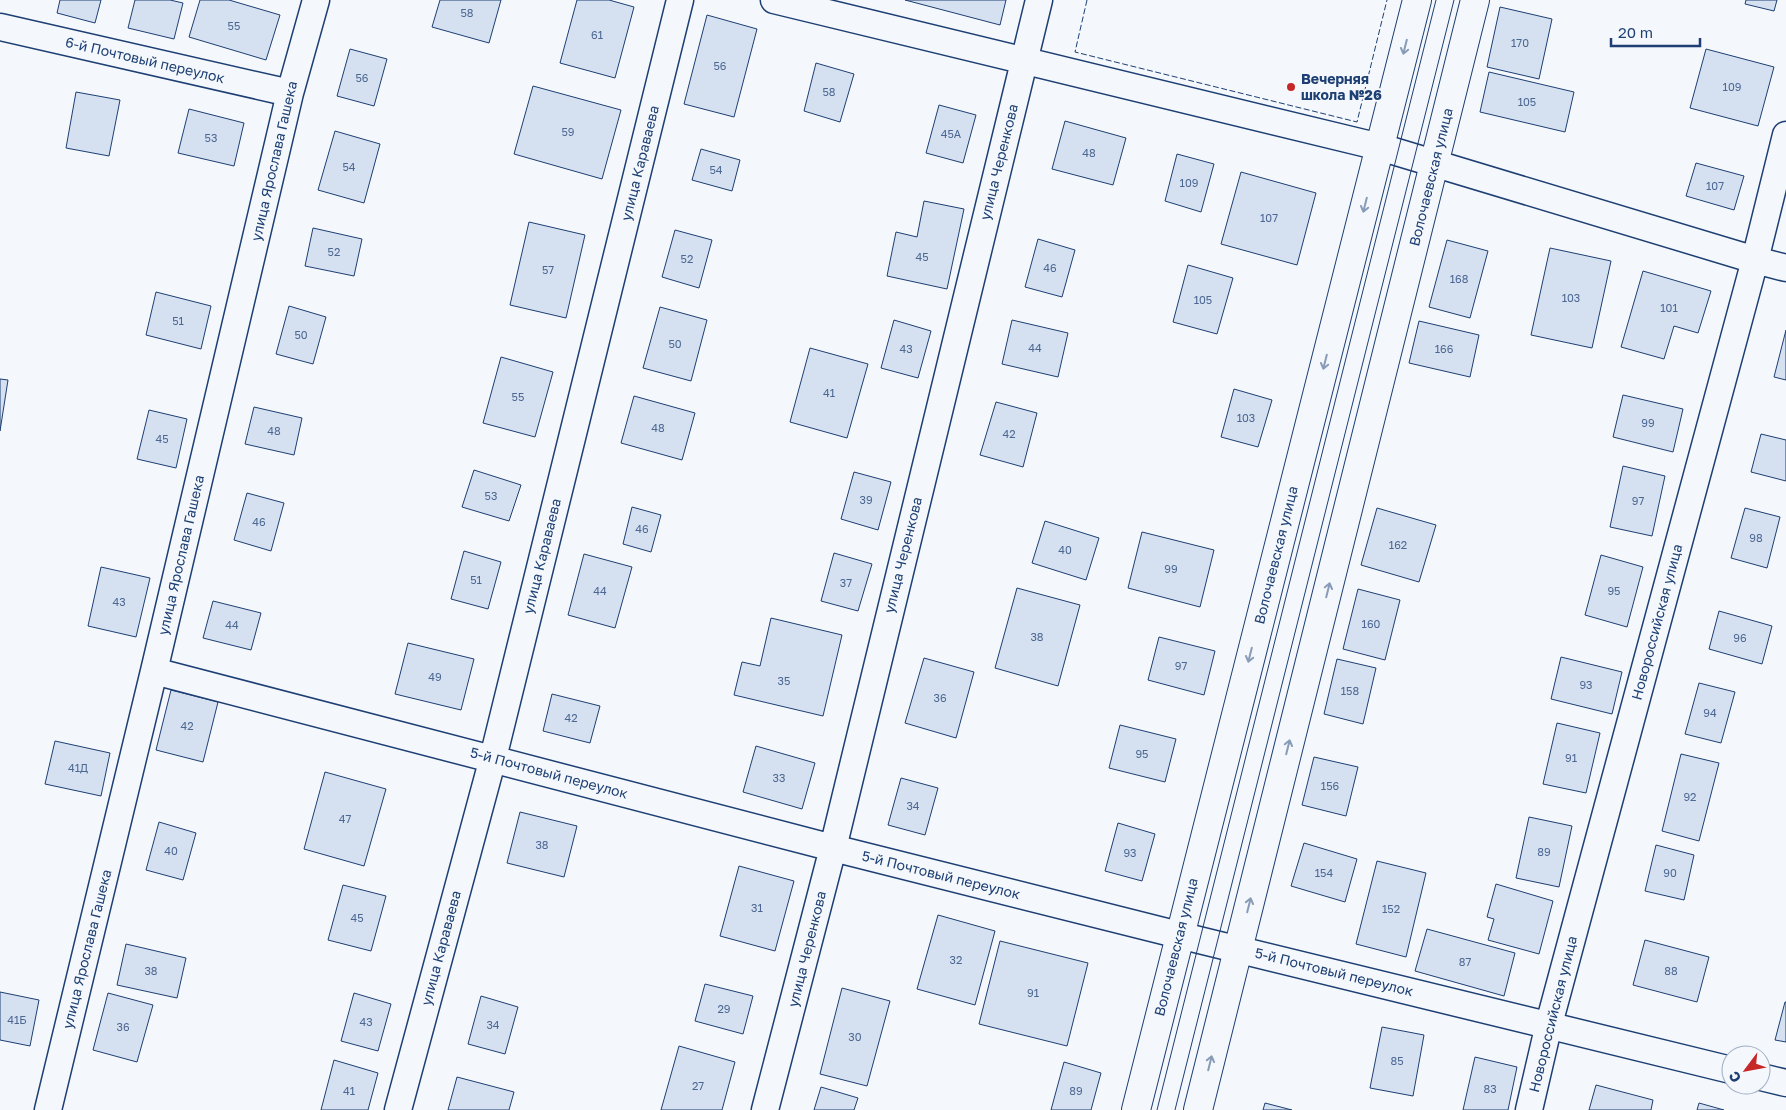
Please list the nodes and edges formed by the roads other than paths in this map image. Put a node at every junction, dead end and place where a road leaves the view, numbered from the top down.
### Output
1 (316, 0) edge
2 (680, 0) edge
3 (774, 0) edge
4 (1039, 0) edge
5 (1417, 0) edge
6 (1475, 0) edge
7 (0, 27) edge
8 (1024, 59) junction
9 (290, 93) junction
10 (1786, 135) edge
11 (1380, 147) junction
12 (1434, 164) junction
13 (1754, 260) junction
14 (1786, 268) edge
15 (154, 671) junction
16 (493, 758) junction
17 (832, 848) junction
18 (1179, 935) junction
19 (1238, 949) junction
20 (1549, 1024) junction
21 (1721, 1067) edge
22 (1771, 1079) edge
23 (1786, 1083) edge
24 (48, 1110) edge
25 (398, 1110) edge
26 (765, 1110) edge
27 (1136, 1110) edge
28 (1198, 1110) edge
29 (1529, 1110) edge

1 - 9 street, улица Ярослава Гашека
2 - 16 street, улица Караваева
3 - 8 street
4 - 8 street, улица Черенкова
5 -> 11 main road, Волочаевская улица
6 - 12 main road, Волочаевская улица
7 - 9 street, 6-й Почтовый переулок
8 - 11 street
8 - 17 street, улица Черенкова
9 - 15 street, улица Ярослава Гашека
10 - 13 street, Новороссийская улица
11 - 12 street
11 -> 18 main road, Волочаевская улица
12 - 13 street
19 -> 12 main road, Волочаевская улица
13 - 14 street
13 - 20 street, Новороссийская улица
15 - 16 street, 5-й Почтовый переулок
15 - 24 street, улица Ярослава Гашека
16 - 17 street, 5-й Почтовый переулок
16 - 25 street, улица Караваева
17 - 18 street, 5-й Почтовый переулок
17 - 26 street, улица Черенкова
18 - 19 street, 5-й Почтовый переулок
18 - 27 main road, Волочаевская улица
19 - 20 street, 5-й Почтовый переулок
28 -> 19 main road, Волочаевская улица
20 - 21 street, 5-й Почтовый переулок
20 - 29 street, Новороссийская улица
22 - 23 street

